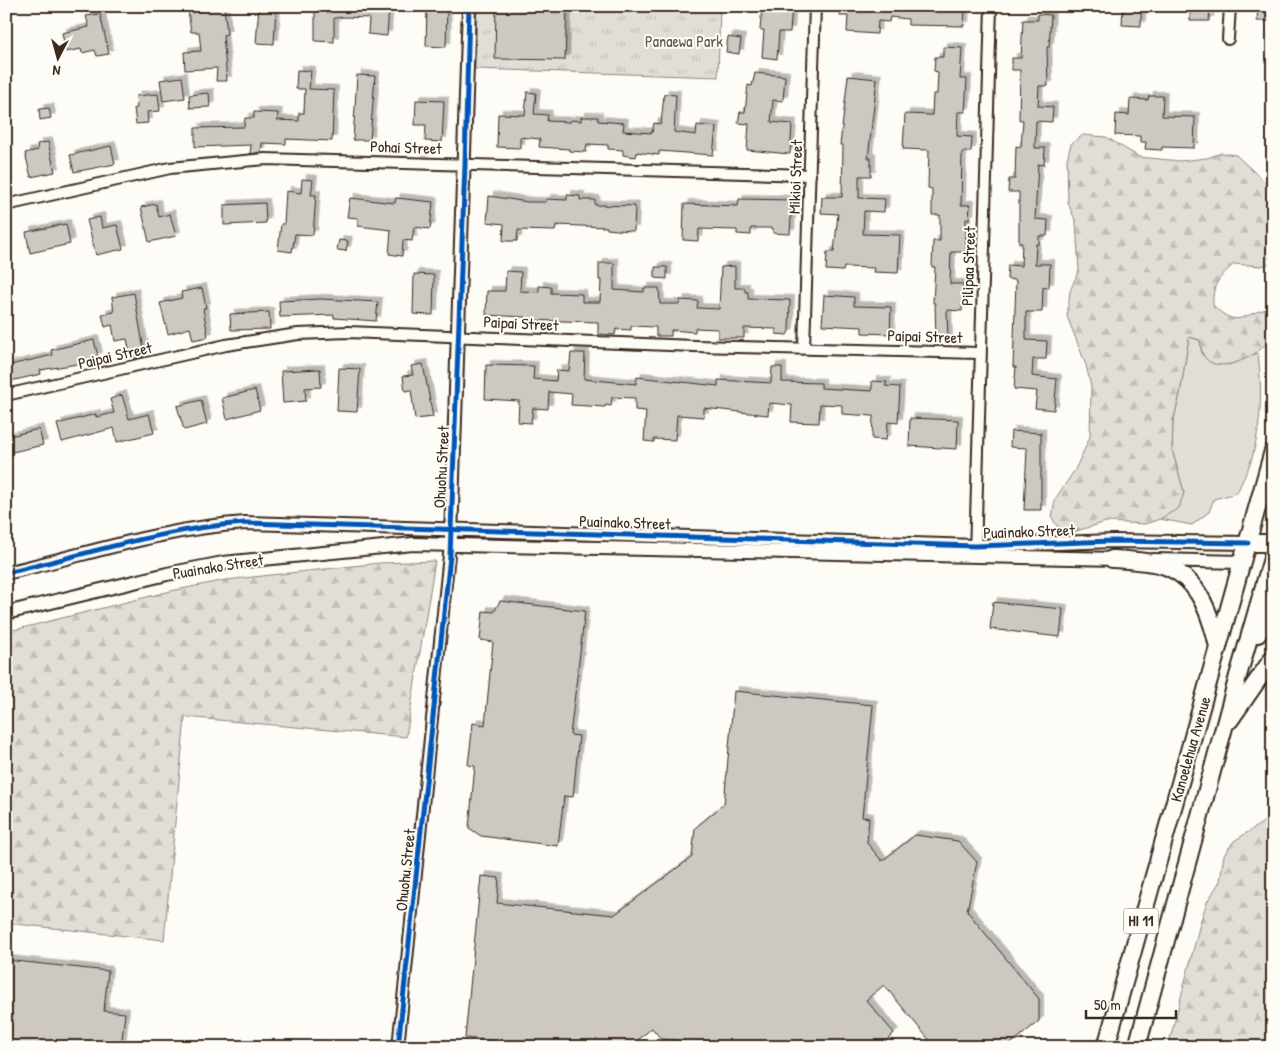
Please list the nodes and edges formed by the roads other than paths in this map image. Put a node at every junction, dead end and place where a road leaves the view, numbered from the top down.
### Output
1 (469, 6) edge
2 (815, 6) edge
3 (991, 6) edge
4 (1230, 6) edge
5 (1228, 39) dead end
6 (465, 164) junction
7 (810, 175) junction
8 (6, 205) edge
9 (458, 336) junction
10 (804, 348) junction
11 (980, 353) junction
12 (6, 395) edge
13 (1273, 451) edge
14 (451, 530) junction
15 (1248, 543) junction
16 (1273, 543) edge
17 (450, 545) junction
18 (975, 551) junction
19 (1112, 559) junction
20 (1272, 560) edge
21 (1243, 562) junction
22 (6, 573) edge
23 (1273, 604) edge
24 (6, 613) edge
25 (1219, 649) junction
26 (1273, 658) edge
27 (1238, 676) junction
28 (1224, 728) junction
29 (398, 1047) edge
30 (1106, 1047) edge
31 (1137, 1047) edge

1 - 6 street, Ohuohu Street
2 - 7 street, Mikioi Street
3 - 11 street, Pilipaa Street
4 - 5 street
6 - 7 street, Pohai Street
6 - 8 street, Pohai Street
6 - 9 street, Ohuohu Street
7 - 10 street, Mikioi Street
9 - 10 street, Paipai Street
9 - 12 street, Paipai Street
9 - 14 street, Ohuohu Street
10 - 11 street, Paipai Street
11 - 18 street, Pilipaa Street
13 - 15 highway, Kanoelehua Avenue / HI 11
14 - 17 street, Ohuohu Street
14 - 18 street, Puainako Street
14 - 22 street, Puainako Street
15 - 16 highway, Puainako Street
15 - 18 street, Puainako Street
15 - 21 highway, Kanoelehua Avenue / HI 11
17 - 18 street, Puainako Street
17 - 24 street, Puainako Street
17 - 29 street, Ohuohu Street
18 - 19 street, Puainako Street
19 - 21 street, Puainako Street
19 - 25 highway
20 - 21 highway, Puainako Street
20 - 27 highway, Kanoelehua Avenue / HI 11
21 - 25 highway, Kanoelehua Avenue / HI 11
23 - 27 highway
25 - 30 highway, Kanoelehua Avenue / HI 11
26 - 28 highway
27 - 28 highway, Kanoelehua Avenue / HI 11
28 - 31 highway, Kanoelehua Avenue / HI 11

